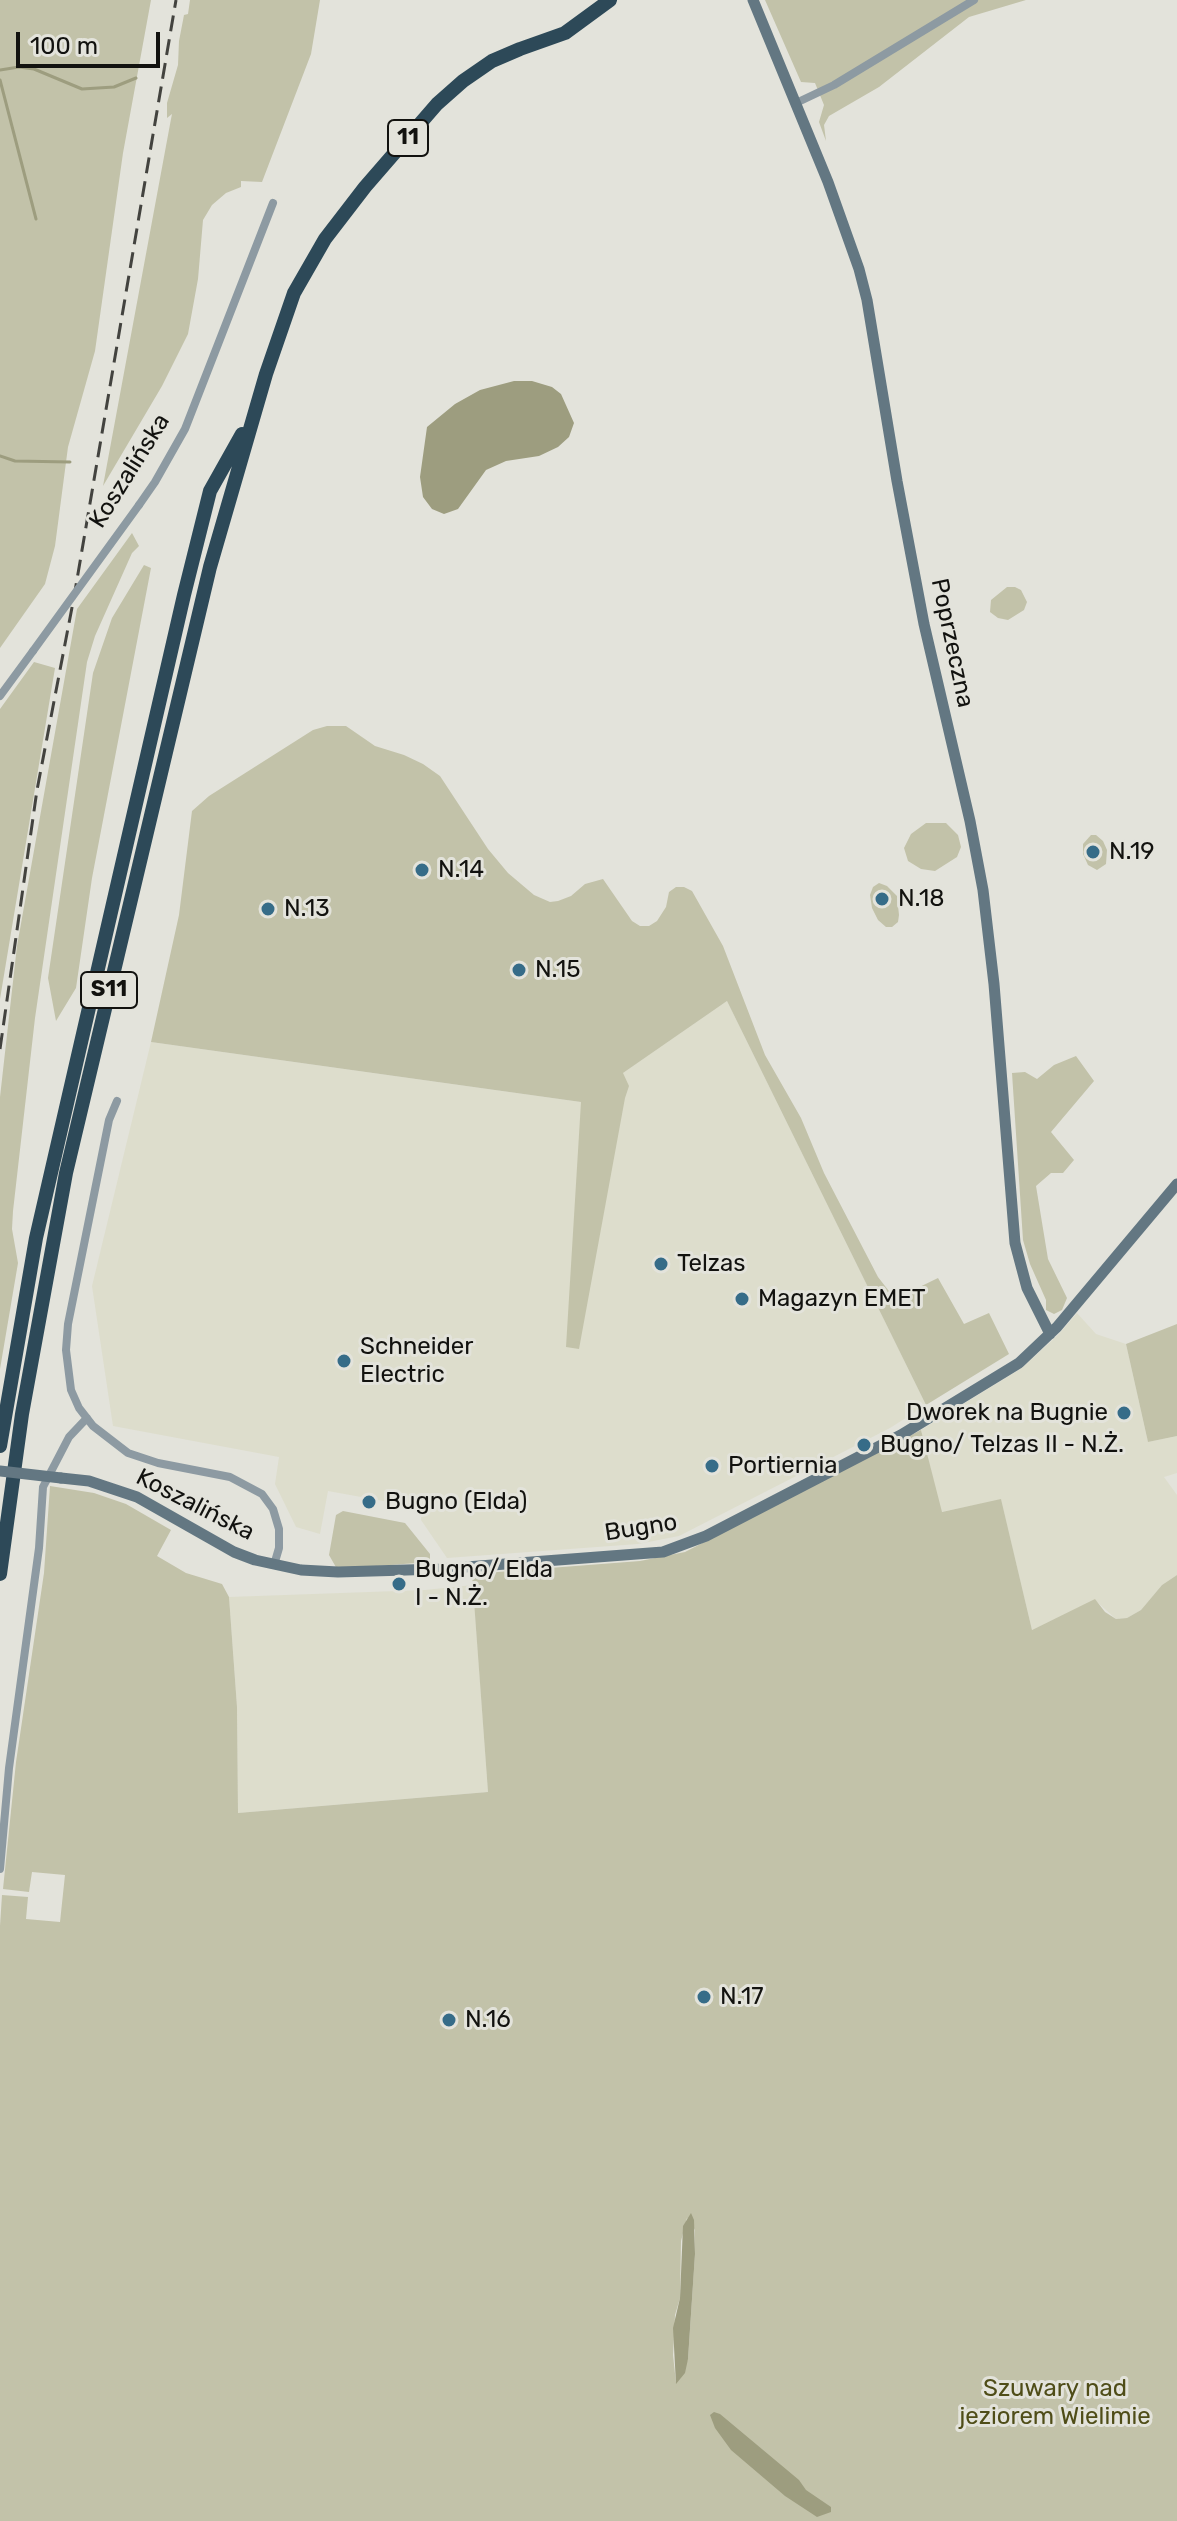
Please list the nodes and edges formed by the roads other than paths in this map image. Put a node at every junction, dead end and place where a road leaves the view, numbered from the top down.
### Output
1 (610, 0) edge
2 (753, 0) edge
3 (974, 0) edge
4 (796, 103) junction
5 (273, 203) dead end
6 (253, 414) junction
7 (210, 491) joint
8 (0, 696) edge
9 (117, 1101) dead end
10 (1177, 1184) edge
11 (1050, 1334) junction
12 (87, 1418) junction
13 (0, 1446) edge
14 (0, 1471) edge
15 (274, 1565) junction
16 (0, 1574) edge
17 (0, 1869) edge

1 - 6 highway, 11
2 - 4 street, Poprzeczna
3 - 4 street
4 - 11 street, Poprzeczna
5 - 8 street, Koszalińska, bridge
6 - 7 highway, 11
6 - 16 highway, S11
7 - 13 highway, S11
9 - 12 street
10 - 11 street, Bugno
11 - 15 street, Bugno
12 - 15 street
12 - 17 street
14 - 15 street, Koszalińska, bridge

